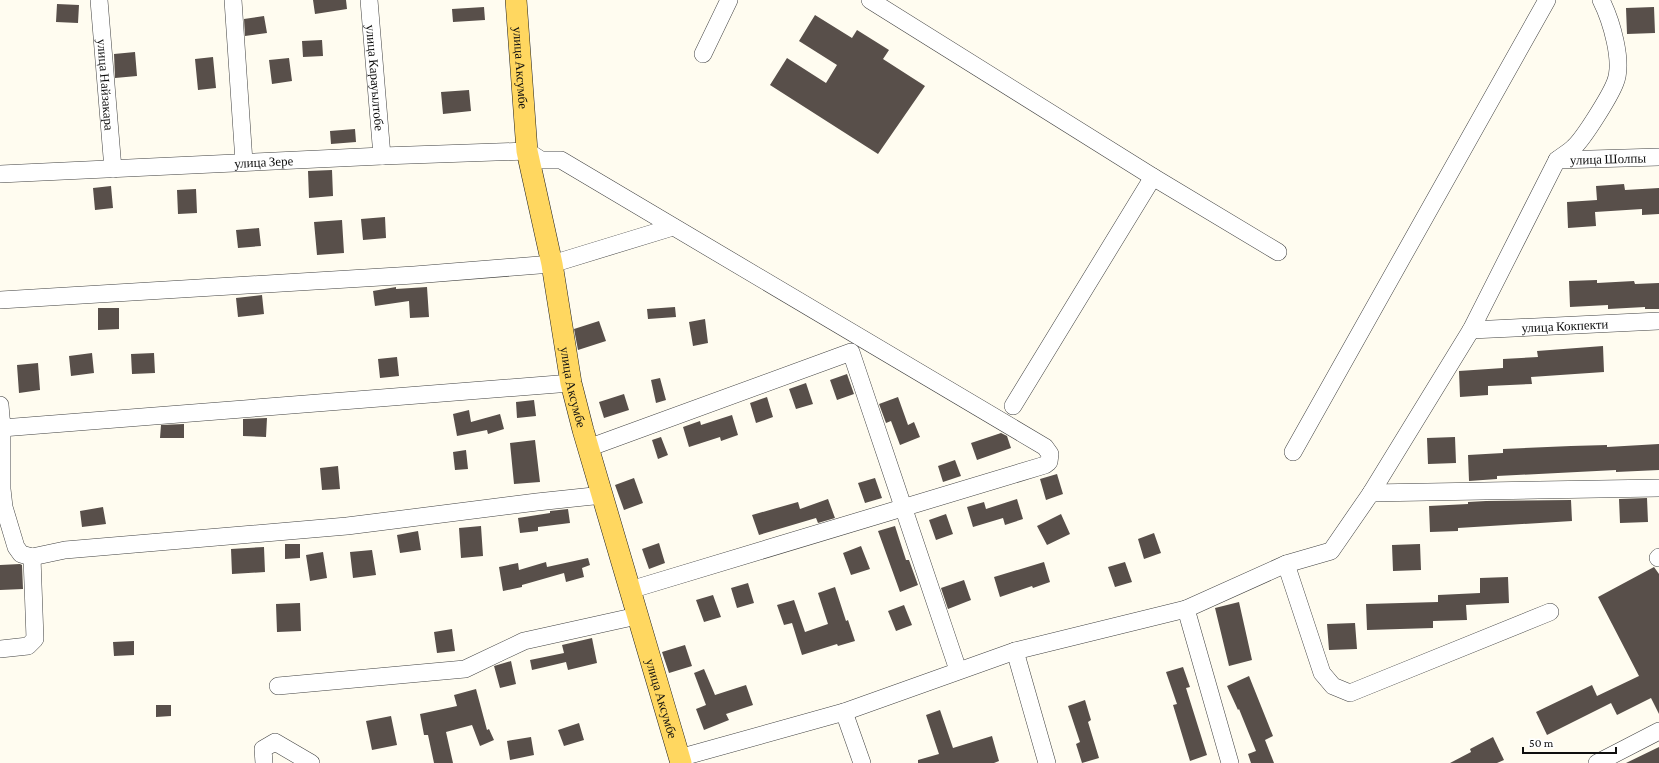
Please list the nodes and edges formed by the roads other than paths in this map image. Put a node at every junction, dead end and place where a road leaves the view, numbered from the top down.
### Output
1 (99, 0) edge
2 (233, 0) edge
3 (369, 0) edge
4 (516, 0) edge
5 (729, 0) edge
6 (870, 0) edge
7 (1547, 0) edge
8 (1601, 0) edge
9 (703, 54) dead end
10 (527, 151) junction
11 (382, 156) junction
12 (1659, 157) edge
13 (1556, 160) junction
14 (244, 162) junction
15 (113, 169) junction
16 (0, 174) edge
17 (1153, 177) junction
18 (674, 226) junction
19 (1278, 252) dead end
20 (552, 264) junction
21 (0, 300) edge
22 (1659, 321) edge
23 (1471, 330) junction
24 (860, 337) junction
25 (851, 352) junction
26 (571, 383) junction
27 (0, 405) edge
28 (1013, 406) dead end
29 (2, 428) junction
30 (588, 448) junction
31 (1293, 452) dead end
32 (1659, 488) edge
33 (1371, 493) junction
34 (603, 495) junction
35 (2, 507) edge
36 (904, 507) junction
37 (32, 557) junction
38 (1286, 564) junction
39 (630, 590) junction
40 (1186, 609) junction
41 (1550, 612) dead end
42 (637, 616) junction
43 (0, 649) edge
44 (1015, 651) junction
45 (958, 670) junction
46 (278, 686) dead end
47 (844, 712) junction
48 (1659, 731) edge
49 (680, 760) edge
50 (264, 763) edge
51 (312, 763) edge
52 (862, 763) edge
53 (1047, 763) edge
54 (1230, 763) edge
55 (1597, 763) edge

1 - 15 street, улица Найзакара
2 - 14 street
3 - 11 street, улица Карауылтобе
4 - 10 main road, улица Аксумбе
5 - 9 street
6 - 17 street
7 - 31 street
8 - 13 street
10 - 11 street, улица Зере
10 - 18 street
10 - 20 main road, улица Аксумбе
11 - 14 street, улица Зере
12 - 13 street, улица Шолпы
13 - 23 street
14 - 15 street, улица Зере
15 - 16 street, улица Зере
17 - 19 street
17 - 28 street
18 - 20 street
18 - 24 street
20 - 21 street
20 - 26 main road, улица Аксумбе
22 - 23 street, улица Кокпекти
23 - 33 street
24 - 25 street
24 - 36 street
25 - 30 street
25 - 36 street
26 - 29 street
26 - 30 main road, улица Аксумбе
27 - 29 street
29 - 35 street
30 - 34 main road, улица Аксумбе
32 - 33 street
33 - 38 street
34 - 37 street
34 - 39 main road, улица Аксумбе
35 - 37 street
36 - 39 street
36 - 45 street
37 - 43 street
38 - 40 street
38 - 41 street
39 - 42 main road, улица Аксумбе
40 - 44 street
40 - 54 street
42 - 46 street
42 - 49 main road, улица Аксумбе
44 - 45 street
44 - 53 street
45 - 47 street
47 - 49 street
47 - 52 street
48 - 55 street
50 - 51 street

